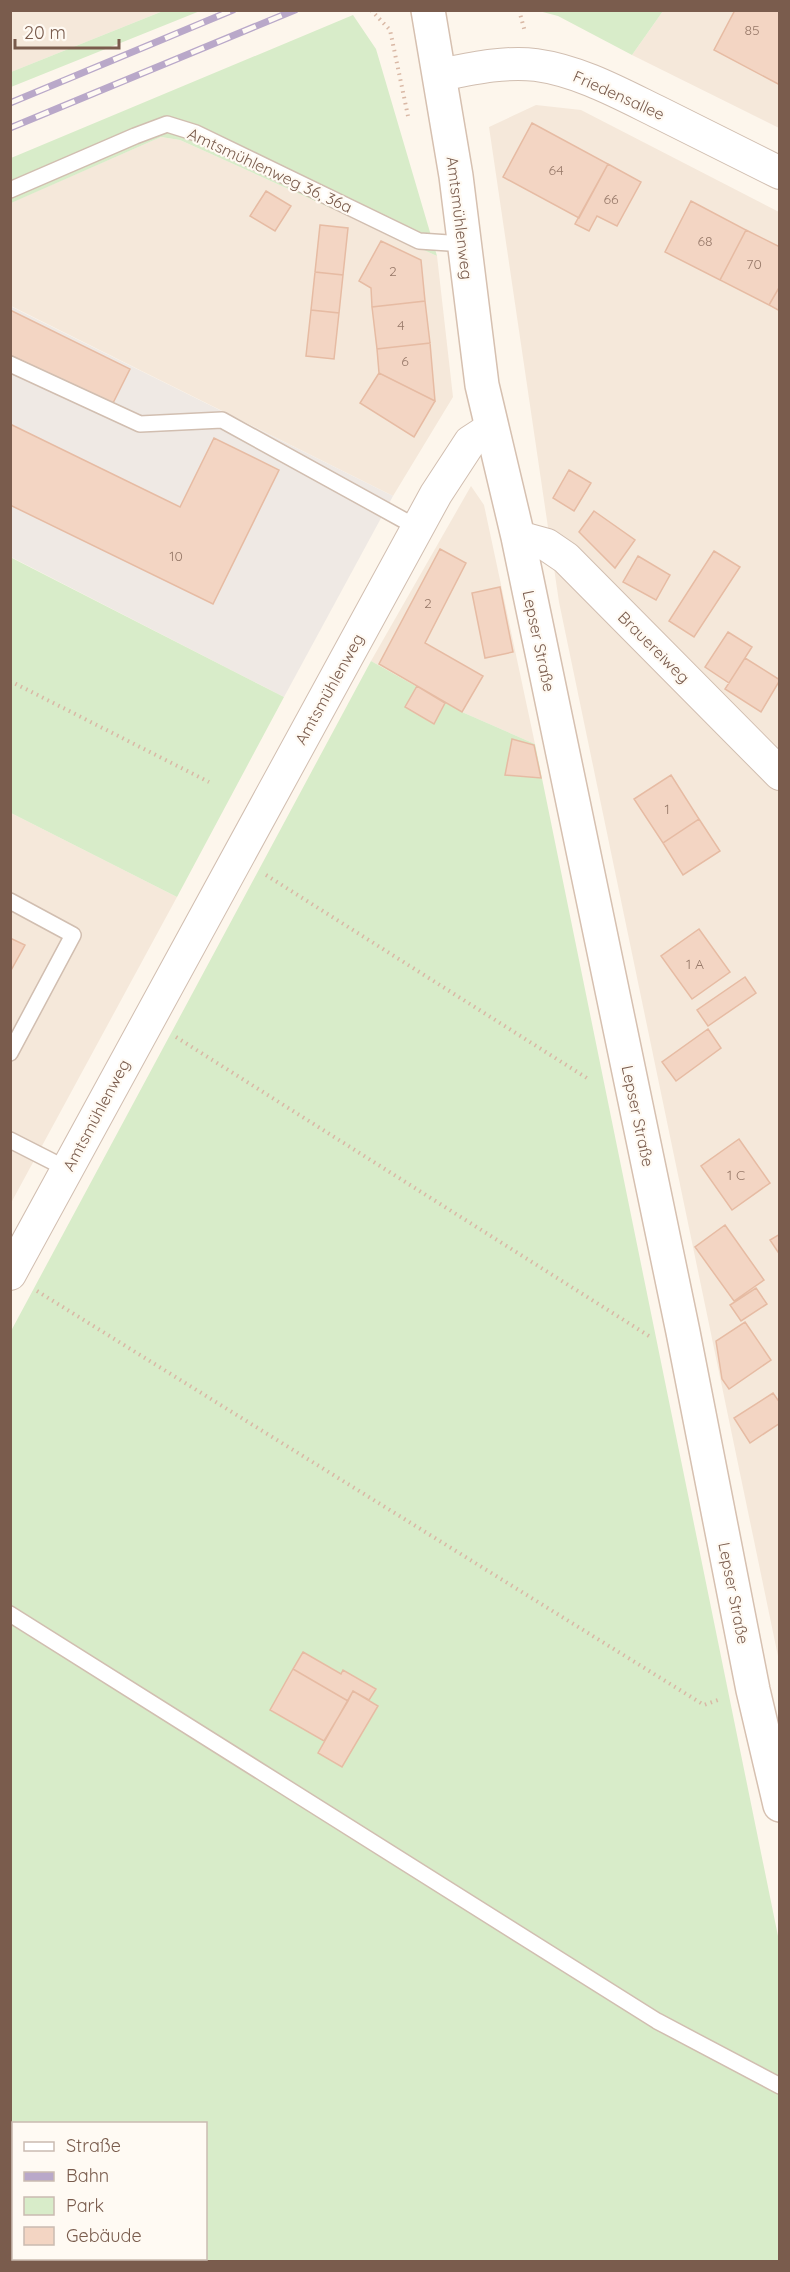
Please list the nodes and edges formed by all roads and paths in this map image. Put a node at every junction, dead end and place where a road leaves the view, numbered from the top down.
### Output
1 (428, 10) edge
2 (440, 75) junction
3 (780, 173) edge
4 (10, 190) edge
5 (464, 244) junction
6 (10, 364) edge
7 (490, 429) junction
8 (418, 528) junction
9 (518, 537) junction
10 (10, 681) edge
11 (780, 774) edge
12 (208, 782) dead end
13 (236, 857) junction
14 (10, 901) edge
15 (148, 1019) junction
16 (10, 1053) edge
17 (590, 1080) dead end
18 (10, 1140) edge
19 (67, 1169) junction
20 (20, 1280) edge
21 (683, 1332) junction
22 (10, 1614) edge
23 (753, 1690) junction
24 (780, 1805) edge
25 (780, 2086) edge

1 - 2 street
2 - 3 street, Friedensallee
2 - 5 street, Amtsmühlenweg
4 - 5 lane, Amtsmühlenweg 36, 36a
5 - 7 street, Amtsmühlenweg
6 - 8 lane
7 - 8 street, Amtsmühlenweg
7 - 9 street, Lepser Straße
8 - 13 street, Amtsmühlenweg
9 - 11 street, Brauereiweg
9 - 21 street, Lepser Straße
10 - 12 path
13 - 15 street, Amtsmühlenweg
13 - 17 path
14 - 16 lane
15 - 19 street, Amtsmühlenweg
15 - 21 path
18 - 19 lane
19 - 20 street, Amtsmühlenweg
20 - 23 path
21 - 23 street, Lepser Straße
22 - 25 lane
23 - 24 street, Lepser Straße

